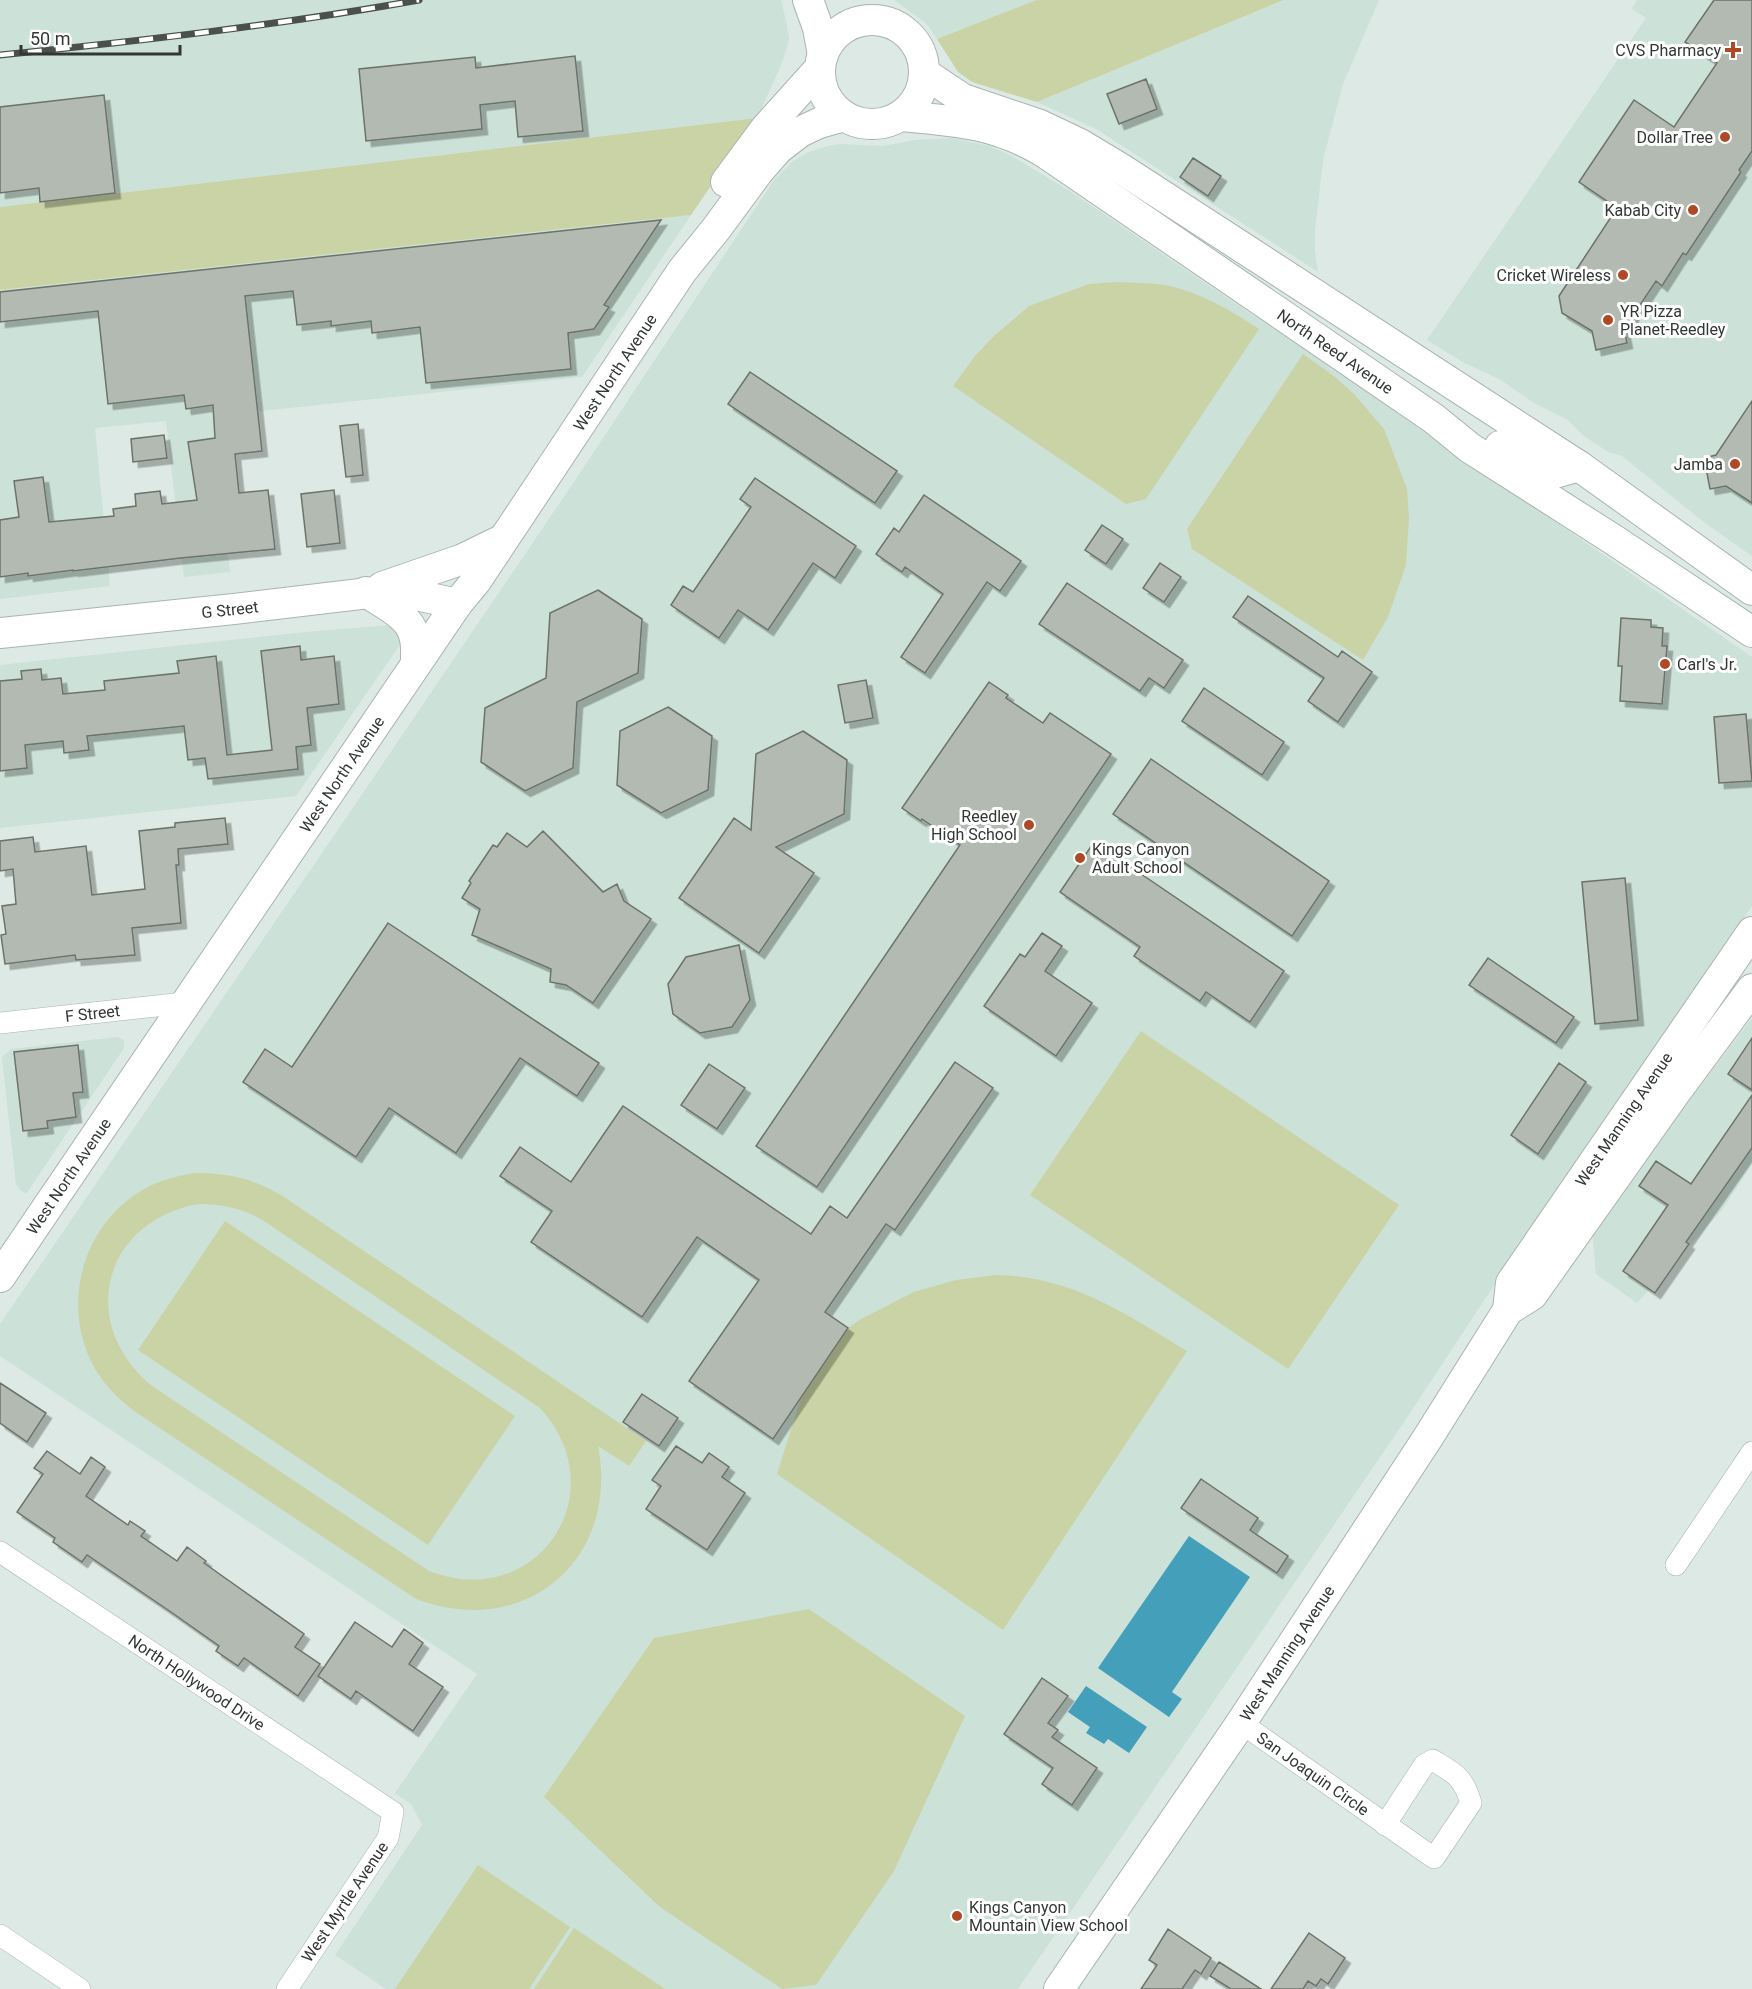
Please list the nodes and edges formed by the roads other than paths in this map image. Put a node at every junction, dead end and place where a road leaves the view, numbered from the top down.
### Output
1 (808, 0) edge
2 (864, 10) edge
3 (822, 62) junction
4 (924, 73) junction
5 (844, 116) junction
6 (901, 116) junction
7 (1102, 192) junction
8 (1263, 261) junction
9 (682, 271) junction
10 (1433, 418) junction
11 (1578, 466) junction
12 (502, 540) junction
13 (1614, 540) junction
14 (1752, 590) edge
15 (366, 592) junction
16 (1752, 595) edge
17 (457, 603) junction
18 (1752, 632) edge
19 (0, 633) edge
20 (416, 664) junction
21 (1752, 932) edge
22 (1752, 989) edge
23 (184, 1003) junction
24 (0, 1023) edge
25 (1, 1270) edge
26 (1508, 1310) junction
27 (1752, 1452) edge
28 (0, 1552) edge
29 (1676, 1565) dead end
30 (1241, 1722) junction
31 (393, 1812) joint
32 (1385, 1825) junction
33 (0, 1935) edge
34 (80, 1989) edge
35 (287, 1989) edge
36 (1059, 1989) edge

1 - 3 street
2 - 3 street
2 - 4 street
3 - 5 street
3 - 9 street, West North Avenue
4 - 6 street
4 - 8 street
5 - 6 street
5 - 9 street, West North Avenue
6 - 7 street, North Reed Avenue
7 - 8 street
7 - 10 street, North Reed Avenue
8 - 11 street
9 - 12 street, West North Avenue
10 - 11 street
10 - 13 street, North Reed Avenue
11 - 14 street
12 - 15 street
12 - 17 street, West North Avenue
13 - 16 street
13 - 18 street, North Reed Avenue
15 - 17 street, G Street
15 - 19 street, G Street
15 - 20 street
17 - 20 street, West North Avenue
20 - 23 street, West North Avenue
21 - 26 street, West Manning Avenue
22 - 26 street, West Manning Avenue
23 - 24 street, F Street
23 - 25 street, West North Avenue
26 - 30 street, West Manning Avenue
27 - 29 street
28 - 31 street, North Hollywood Drive
30 - 32 street, San Joaquin Circle
30 - 36 street, West Manning Avenue
31 - 35 street, West Myrtle Avenue
32 - 32 street, San Joaquin Circle
33 - 34 street

